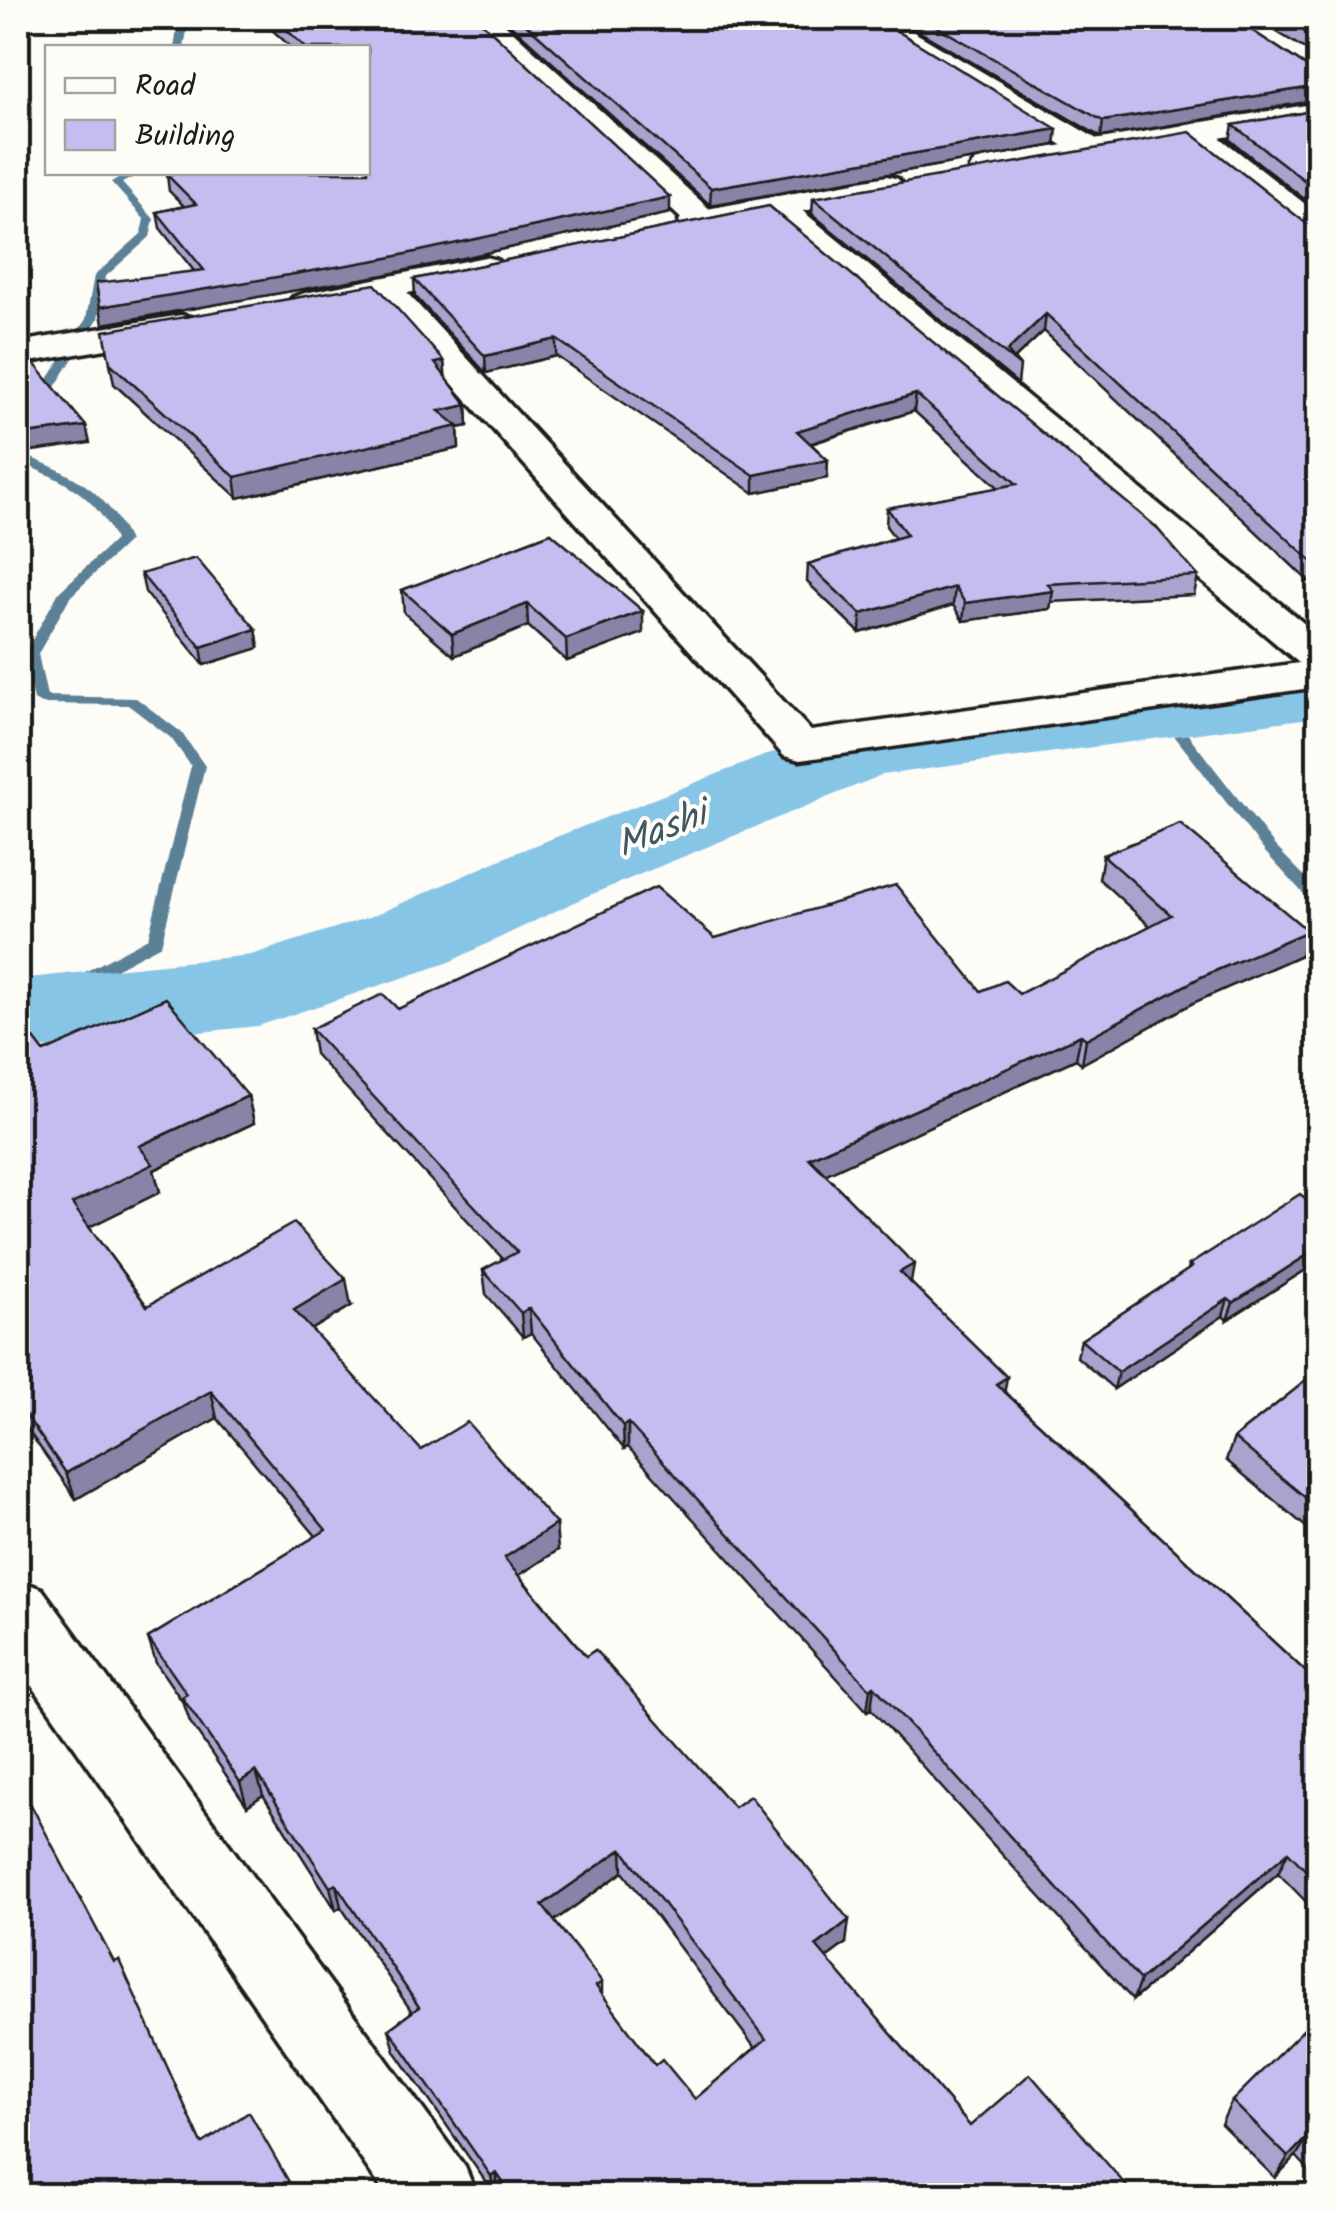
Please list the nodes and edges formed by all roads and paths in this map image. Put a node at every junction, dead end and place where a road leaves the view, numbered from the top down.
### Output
1 (482, 18) edge
2 (872, 18) edge
3 (1318, 112) edge
4 (1194, 132) junction
5 (1092, 149) junction
6 (962, 172) edge
7 (924, 179) edge
8 (776, 206) junction
9 (702, 220) junction
10 (664, 228) edge
11 (1318, 230) edge
12 (516, 261) edge
13 (385, 290) junction
14 (268, 310) edge
15 (210, 320) edge
16 (27, 351) edge
17 (1318, 657) edge
18 (1318, 674) edge
19 (18, 1610) edge
20 (436, 2196) edge

1 - 9 street
2 - 5 street
3 - 4 street
4 - 5 street
4 - 11 street
5 - 6 street
7 - 8 street
8 - 9 street
8 - 17 street
9 - 10 street
12 - 13 street
13 - 14 street
13 - 18 street
15 - 16 street
19 - 20 street

